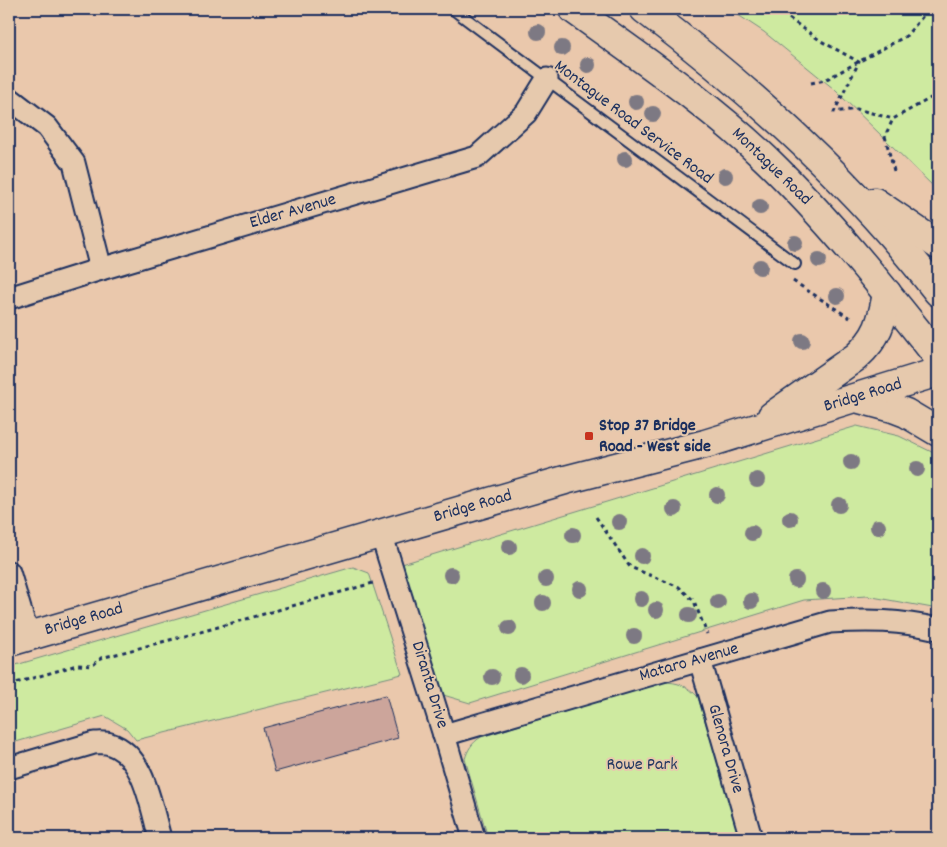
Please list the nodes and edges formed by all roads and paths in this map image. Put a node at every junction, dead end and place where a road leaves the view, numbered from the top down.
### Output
1 (453, 9) edge
2 (572, 9) edge
3 (644, 9) edge
4 (776, 9) edge
5 (929, 9) edge
6 (859, 62) junction
7 (547, 79) junction
8 (811, 83) dead end
9 (938, 94) edge
10 (9, 98) edge
11 (892, 120) junction
12 (894, 171) dead end
13 (833, 174) junction
14 (938, 245) edge
15 (795, 264) dead end
16 (101, 269) junction
17 (793, 281) dead end
18 (938, 292) edge
19 (887, 293) junction
20 (9, 298) edge
21 (858, 323) dead end
22 (938, 357) edge
23 (938, 372) edge
24 (856, 398) junction
25 (753, 430) junction
26 (938, 432) edge
27 (596, 517) dead end
28 (381, 533) junction
29 (9, 572) edge
30 (395, 576) junction
31 (938, 629) edge
32 (707, 634) dead end
33 (18, 639) edge
34 (700, 660) junction
35 (9, 685) edge
36 (444, 735) junction
37 (9, 768) edge
38 (160, 838) edge
39 (474, 838) edge
40 (751, 838) edge

1 - 7 lane, Montague Road Service Road
2 - 19 main road, Montague Road
3 - 13 main road
4 - 6 path
5 - 6 path
6 - 8 path
6 - 11 path
7 - 15 lane, Montague Road Service Road
7 - 16 street, Elder Avenue
9 - 11 path
10 - 16 street
11 - 12 path
13 - 14 main road
13 - 18 main road
16 - 20 street, Elder Avenue
17 - 21 path
19 - 22 main road, Montague Road
19 - 25 main road
23 - 24 main road, Bridge Road
24 - 25 main road, Bridge Road
24 - 26 main road
25 - 28 main road, Bridge Road
27 - 32 path
28 - 30 street, Diranta Drive
28 - 33 main road, Bridge Road
29 - 33 street
30 - 35 path
30 - 36 street, Diranta Drive
31 - 34 street, Mataro Avenue
34 - 36 street, Mataro Avenue
34 - 40 street, Glenora Drive
36 - 39 street, Diranta Drive
37 - 38 street

